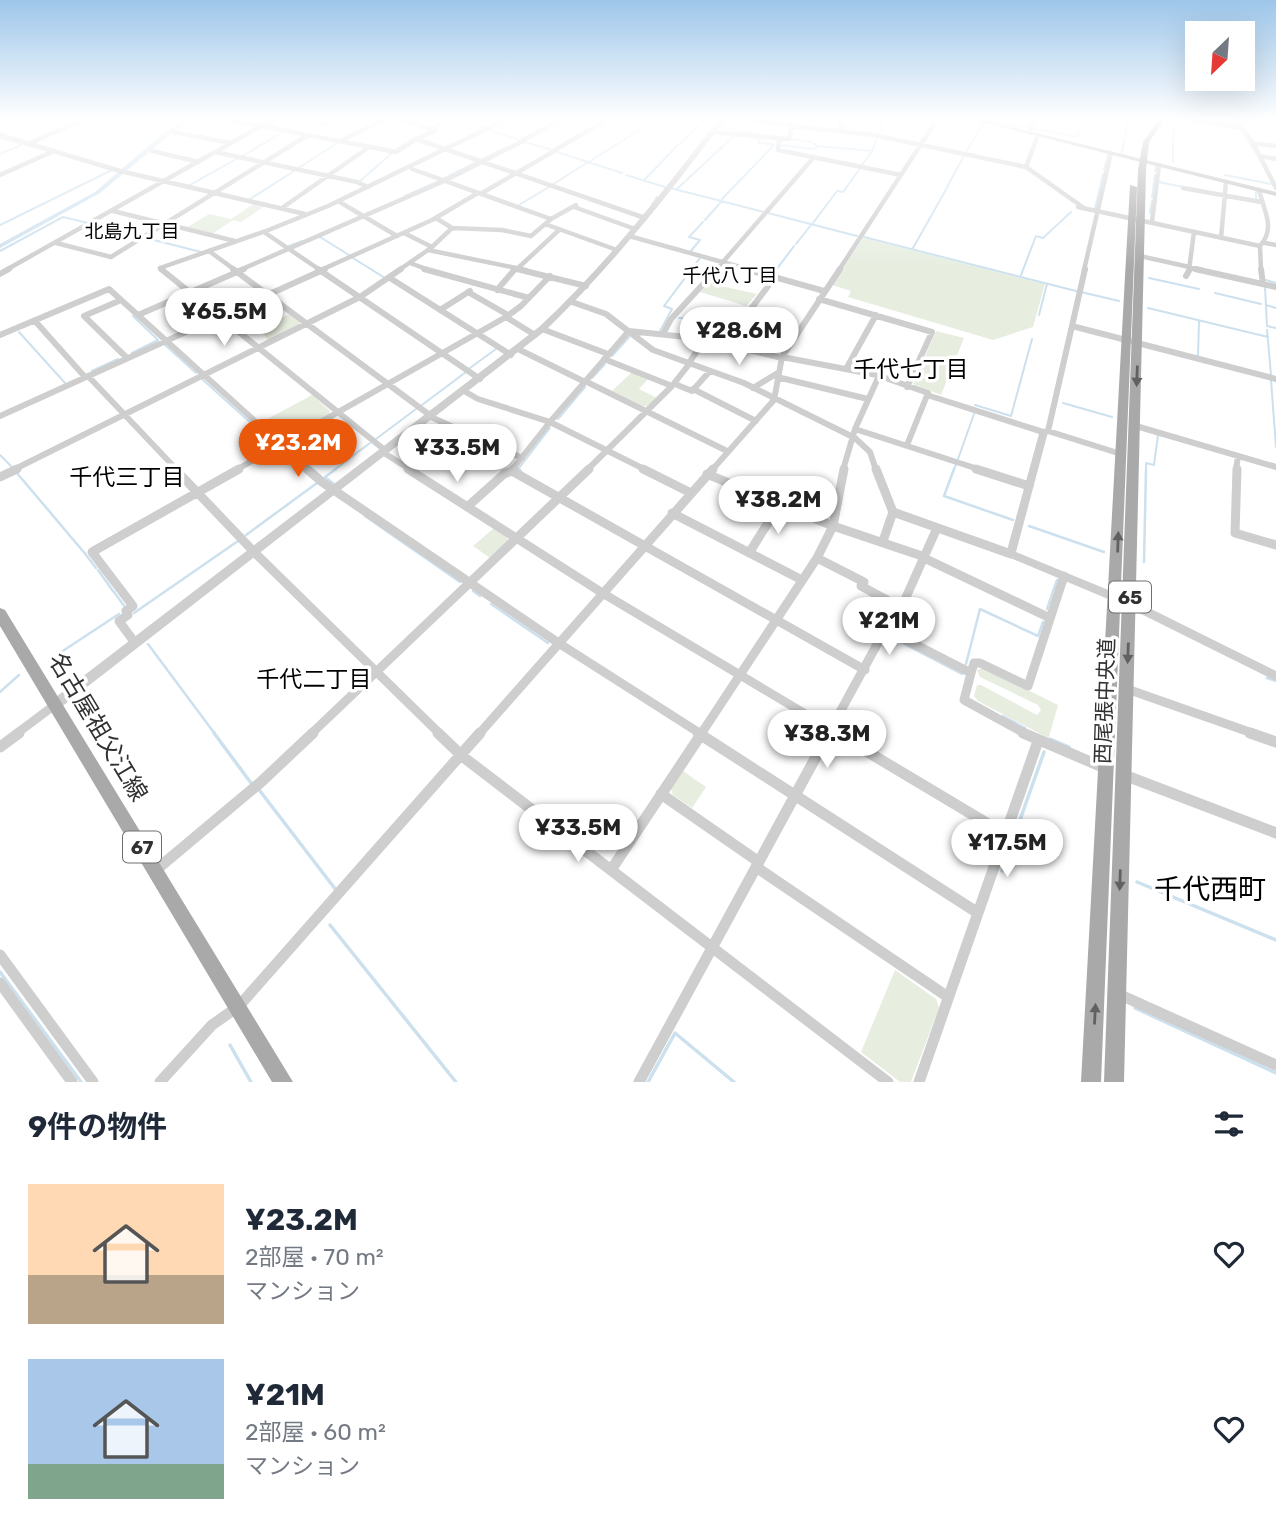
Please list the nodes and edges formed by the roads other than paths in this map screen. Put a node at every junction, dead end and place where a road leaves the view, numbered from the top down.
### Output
1 (112, 168) edge
2 (187, 168) edge
3 (256, 168) edge
4 (292, 168) edge
5 (339, 168) edge
6 (468, 168) edge
7 (500, 168) edge
8 (525, 168) edge
9 (684, 168) edge
10 (804, 168) edge
11 (870, 168) edge
12 (905, 168) edge
13 (1028, 168) edge
14 (1107, 168) edge
15 (1140, 168) edge
16 (1141, 168) edge
17 (1149, 168) edge
18 (1159, 168) edge
19 (1173, 168) edge
20 (1266, 168) edge
21 (412, 169) joint
22 (1158, 173) junction
23 (516, 174) junction
24 (901, 175) junction
25 (328, 176) junction
26 (165, 181) junction
27 (444, 181) junction
28 (1226, 182) junction
29 (368, 187) junction
30 (1183, 188) dead end
31 (1276, 188) edge
32 (1156, 190) junction
33 (1259, 190) junction
34 (215, 193) junction
35 (480, 193) junction
36 (1276, 194) edge
37 (1146, 195) junction
38 (1224, 196) junction
39 (588, 198) junction
40 (338, 201) junction
41 (1261, 202) junction
42 (574, 207) junction
43 (282, 208) junction
44 (113, 211) junction
45 (1097, 211) junction
46 (306, 214) junction
47 (363, 216) junction
48 (436, 218) junction
49 (645, 218) junction
50 (551, 219) junction
51 (1141, 220) junction
52 (166, 223) junction
53 (545, 225) junction
54 (452, 228) junction
55 (635, 229) junction
56 (559, 230) junction
57 (264, 232) junction
58 (1194, 232) junction
59 (400, 235) junction
60 (629, 236) junction
61 (1222, 238) junction
62 (235, 241) junction
63 (56, 243) junction
64 (1263, 244) junction
65 (1276, 245) edge
66 (289, 248) junction
67 (430, 248) junction
68 (617, 250) junction
69 (209, 251) junction
70 (1140, 256) junction
71 (723, 262) junction
72 (410, 263) junction
73 (1190, 268) junction
74 (320, 269) junction
75 (516, 269) junction
76 (237, 272) junction
77 (0, 274) edge
78 (550, 276) junction
79 (1186, 276) dead end
80 (775, 277) junction
81 (390, 278) junction
82 (1263, 284) junction
83 (478, 285) junction
84 (586, 286) junction
85 (1276, 287) edge
86 (496, 290) junction
87 (824, 291) junction
88 (468, 292) junction
89 (190, 293) junction
90 (267, 294) junction
91 (360, 296) junction
92 (529, 298) junction
93 (819, 299) junction
94 (121, 300) junction
95 (572, 302) junction
96 (440, 310) junction
97 (876, 315) junction
98 (138, 316) junction
99 (218, 316) junction
100 (507, 316) junction
101 (35, 321) junction
102 (307, 323) junction
103 (1072, 326) junction
104 (629, 331) junction
105 (539, 332) junction
106 (477, 333) junction
107 (660, 333) junction
108 (0, 335) edge
109 (705, 339) junction
110 (166, 340) junction
111 (1132, 342) junction
112 (646, 345) junction
113 (730, 345) junction
114 (257, 347) junction
115 (518, 349) junction
116 (442, 353) junction
117 (511, 355) junction
118 (606, 357) junction
119 (782, 357) junction
120 (127, 358) junction
121 (690, 363) junction
122 (846, 369) junction
123 (710, 371) junction
124 (203, 374) junction
125 (86, 376) junction
126 (777, 376) junction
127 (878, 378) junction
128 (480, 379) junction
129 (1276, 379) edge
130 (585, 381) junction
131 (388, 384) junction
132 (673, 385) junction
133 (907, 387) junction
134 (753, 388) junction
135 (693, 390) junction
136 (464, 391) junction
137 (928, 396) junction
138 (774, 400) junction
139 (868, 400) junction
140 (338, 412) junction
141 (647, 412) junction
142 (125, 414) junction
143 (0, 416) edge
144 (431, 416) junction
145 (756, 421) junction
146 (550, 422) junction
147 (1136, 426) junction
148 (1046, 432) junction
149 (855, 433) junction
150 (281, 444) junction
151 (907, 445) junction
152 (607, 451) junction
153 (727, 451) junction
154 (385, 452) junction
155 (1121, 454) junction
156 (1238, 456) junction
157 (522, 458) junction
158 (1276, 467) edge
159 (512, 471) junction
160 (707, 474) junction
161 (0, 477) edge
162 (1029, 486) junction
163 (334, 491) junction
164 (197, 492) junction
165 (691, 493) junction
166 (558, 498) junction
167 (780, 504) junction
168 (467, 507) junction
169 (893, 512) junction
170 (672, 513) junction
171 (833, 526) junction
172 (937, 528) junction
173 (516, 538) junction
174 (883, 541) junction
175 (1276, 545) edge
176 (643, 547) junction
177 (254, 552) junction
178 (749, 553) junction
179 (1011, 554) junction
180 (924, 557) junction
181 (817, 558) junction
182 (1065, 576) junction
183 (802, 580) junction
184 (469, 583) junction
185 (604, 594) junction
186 (1115, 597) junction
187 (1129, 603) junction
188 (898, 606) junction
189 (0, 614) edge
190 (1050, 618) junction
191 (776, 620) junction
192 (887, 630) junction
193 (135, 643) junction
194 (560, 644) junction
195 (376, 670) junction
196 (865, 670) junction
197 (971, 673) junction
198 (740, 675) junction
199 (1276, 676) edge
200 (1126, 689) junction
201 (56, 704) junction
202 (832, 730) junction
203 (701, 735) junction
204 (1038, 741) junction
205 (1276, 742) edge
206 (0, 747) edge
207 (462, 756) junction
208 (1107, 769) junction
209 (1124, 775) junction
210 (661, 794) junction
211 (796, 796) junction
212 (1276, 833) edge
213 (1006, 834) junction
214 (758, 865) junction
215 (156, 870) junction
216 (611, 870) junction
217 (978, 913) junction
218 (712, 948) junction
219 (0, 955) edge
220 (0, 983) edge
221 (1116, 993) junction
222 (948, 998) junction
223 (239, 1006) junction
224 (1276, 1065) edge
225 (72, 1082) edge
226 (93, 1082) edge
227 (160, 1082) edge
228 (283, 1082) edge
229 (639, 1082) edge
230 (888, 1082) edge
231 (919, 1082) edge
232 (1091, 1082) edge
233 (1114, 1082) edge

1 - 26 street
2 - 26 street
3 - 34 street
4 - 25 street
5 - 25 street
6 - 27 street
7 - 23 street
8 - 23 street
9 - 49 street
10 - 71 street
11 - 24 street
12 - 24 street
13 - 45 street
14 - 45 street
15 - 51 main road, 西尾張中央道 / 65
16 - 37 main road, 西尾張中央道 / 65
17 - 22 street
18 - 22 street
19 - 28 main road
20 - 31 street
21 - 27 street
21 - 29 street
22 - 32 street
23 - 35 street
23 - 39 street
24 - 87 street
25 - 29 street
25 - 43 street
26 - 34 street
26 - 44 street
27 - 35 street
27 - 47 street
28 - 33 main road
28 - 38 street
29 - 40 street
30 - 38 street
32 - 37 street
32 - 37 street
33 - 36 main road
33 - 41 street
34 - 43 street
34 - 52 street
35 - 48 street
35 - 50 street
37 - 51 main road, 西尾張中央道 / 65
38 - 41 street
38 - 61 street
39 - 42 street
39 - 49 street
40 - 46 street
40 - 47 street
41 - 64 street
42 - 50 street
42 - 55 street
43 - 46 street
44 - 52 street
44 - 63 street
45 - 51 street
45 - 103 street
46 - 57 street
47 - 59 street
47 - 66 street
48 - 54 street
48 - 59 street
49 - 55 street
50 - 53 street
51 - 58 street
51 - 70 main road, 西尾張中央道 / 65
51 - 111 main road, 西尾張中央道 / 65
52 - 62 street
52 - 63 street
53 - 54 street
53 - 56 street
54 - 67 street
55 - 60 street
56 - 68 street
56 - 75 street
57 - 62 street
57 - 66 street
58 - 61 street
58 - 73 street
59 - 67 street
59 - 74 street
60 - 68 street
60 - 71 street
61 - 64 street
62 - 69 street
63 - 77 street
64 - 65 street
64 - 82 street
66 - 74 street
66 - 76 street
67 - 72 street
67 - 75 street
68 - 84 street
69 - 76 street
69 - 89 street
70 - 73 street
70 - 111 main road, 西尾張中央道 / 65
71 - 80 street
71 - 107 street
72 - 81 street
72 - 83 street
73 - 79 street
73 - 82 street
74 - 90 street
74 - 91 street
75 - 78 street
75 - 86 street
76 - 89 street
76 - 90 street
78 - 84 street
78 - 92 street
80 - 87 street
80 - 113 street
81 - 91 street
81 - 96 street
82 - 85 street
83 - 86 street
83 - 88 street
84 - 95 street
86 - 92 street
87 - 93 street
88 - 96 street
88 - 100 street
89 - 98 street
89 - 99 street
90 - 99 street
90 - 102 street
91 - 102 street
91 - 116 street
92 - 100 street
93 - 97 street
93 - 119 street
94 - 98 street
94 - 101 street
94 - 120 street
95 - 104 street
95 - 105 street
96 - 106 street
97 - 122 street
97 - 133 street
98 - 110 street
99 - 110 street
99 - 114 street
100 - 105 street
100 - 106 street
101 - 108 street
101 - 125 street
102 - 114 street
102 - 131 street
103 - 111 street
103 - 148 street
104 - 107 street
104 - 112 street
104 - 118 street
105 - 115 street
105 - 118 street
106 - 116 street
106 - 117 street
107 - 109 street
107 - 112 street
109 - 113 street
109 - 121 street
110 - 120 street
110 - 124 street
111 - 129 street
111 -> 147 main road, 西尾張中央道 / 65
111 - 155 main road, 西尾張中央道 / 65
112 - 121 street
113 - 119 street
114 - 124 street
114 - 140 street
115 - 117 street
115 - 130 street
116 - 128 street
116 - 131 street
117 - 128 street
118 - 130 street
118 - 132 street
119 - 122 street
119 - 126 street
120 - 125 street
121 - 123 street
121 - 132 street
122 - 127 street
123 - 134 street
123 - 135 street
124 - 142 street
124 - 150 street
125 - 142 street
125 - 143 street
126 - 134 street
126 - 138 street
126 - 139 street
127 - 133 street
127 - 139 street
128 - 136 street
130 - 141 street
130 - 146 street
131 - 140 street
131 - 144 street
132 - 135 street
132 - 141 street
133 - 137 street
134 - 138 street
135 - 145 street
136 - 144 street
136 - 146 street
137 - 148 street
137 - 151 street
138 - 145 street
138 - 149 street
139 - 149 street
140 - 150 street
140 - 154 street
141 - 152 street
141 - 153 street
142 - 161 street
142 - 164 street
144 - 154 street
144 - 157 street
145 - 153 street
146 - 152 street
146 - 157 street
147 - 156 street
147 - 187 main road, 西尾張中央道 / 65
148 - 155 street
148 - 162 street
149 - 151 street
149 - 169 street
149 - 171 street
150 - 163 street
150 - 164 street
151 - 162 street
152 - 165 street
152 - 166 street
153 - 160 street
154 - 163 street
154 - 168 street
186 -> 155 main road, 西尾張中央道 / 65
156 - 158 street
156 - 175 street
157 - 159 street
159 - 166 street
159 - 168 street
160 - 165 street
160 - 167 street
162 - 179 street
163 - 177 street
163 - 184 street
164 - 177 street
164 - 193 street
165 - 170 street
166 - 173 street
166 - 176 street
167 - 171 street
167 - 178 street
168 - 173 street
169 - 172 street
169 - 174 street
170 - 176 street
170 - 178 street
171 - 174 street
171 - 181 street
172 - 179 street
172 - 180 street
173 - 184 street
173 - 185 street
174 - 180 street
176 - 185 street
176 - 191 street
177 - 193 street
177 - 195 street
178 - 183 street
179 - 182 street
180 - 188 street
180 - 190 street
181 - 183 street
181 - 188 street
182 - 186 street
182 - 190 street
183 - 191 street
184 - 194 street
184 - 195 street
185 - 194 street
185 - 198 street
186 - 187 street
186 - 208 main road, 西尾張中央道 / 65
187 - 199 street
187 -> 200 main road, 西尾張中央道 / 65
188 - 192 street
189 - 201 main road, 名古屋祖父江線 / 67
190 - 197 street
191 - 196 street
191 - 198 street
192 - 196 street
192 - 197 street
193 - 201 street
194 - 203 street
194 - 207 street
195 - 207 street
195 - 215 street
196 - 202 street
197 - 204 street
198 - 202 street
198 - 203 street
200 - 205 street
200 - 209 main road, 西尾張中央道 / 65
201 - 206 street
201 - 215 main road, 名古屋祖父江線 / 67
202 - 211 street
202 - 213 street
203 - 210 street
203 - 211 street
204 - 208 street
204 - 213 street
207 - 216 street
207 - 223 street
232 -> 208 main road, 西尾張中央道 / 65
209 - 212 street
209 -> 221 main road, 西尾張中央道 / 65
210 - 214 street
210 - 216 street
211 - 214 street
211 - 217 street
213 - 217 street
214 - 218 street
214 - 222 street
215 - 223 main road, 名古屋祖父江線 / 67
216 - 218 street
217 - 222 street
218 - 229 street
218 - 230 street
219 - 226 street
220 - 225 street
221 - 224 street
221 - 233 main road, 西尾張中央道 / 65
222 - 231 street
223 - 227 street
223 - 228 main road, 名古屋祖父江線 / 67

